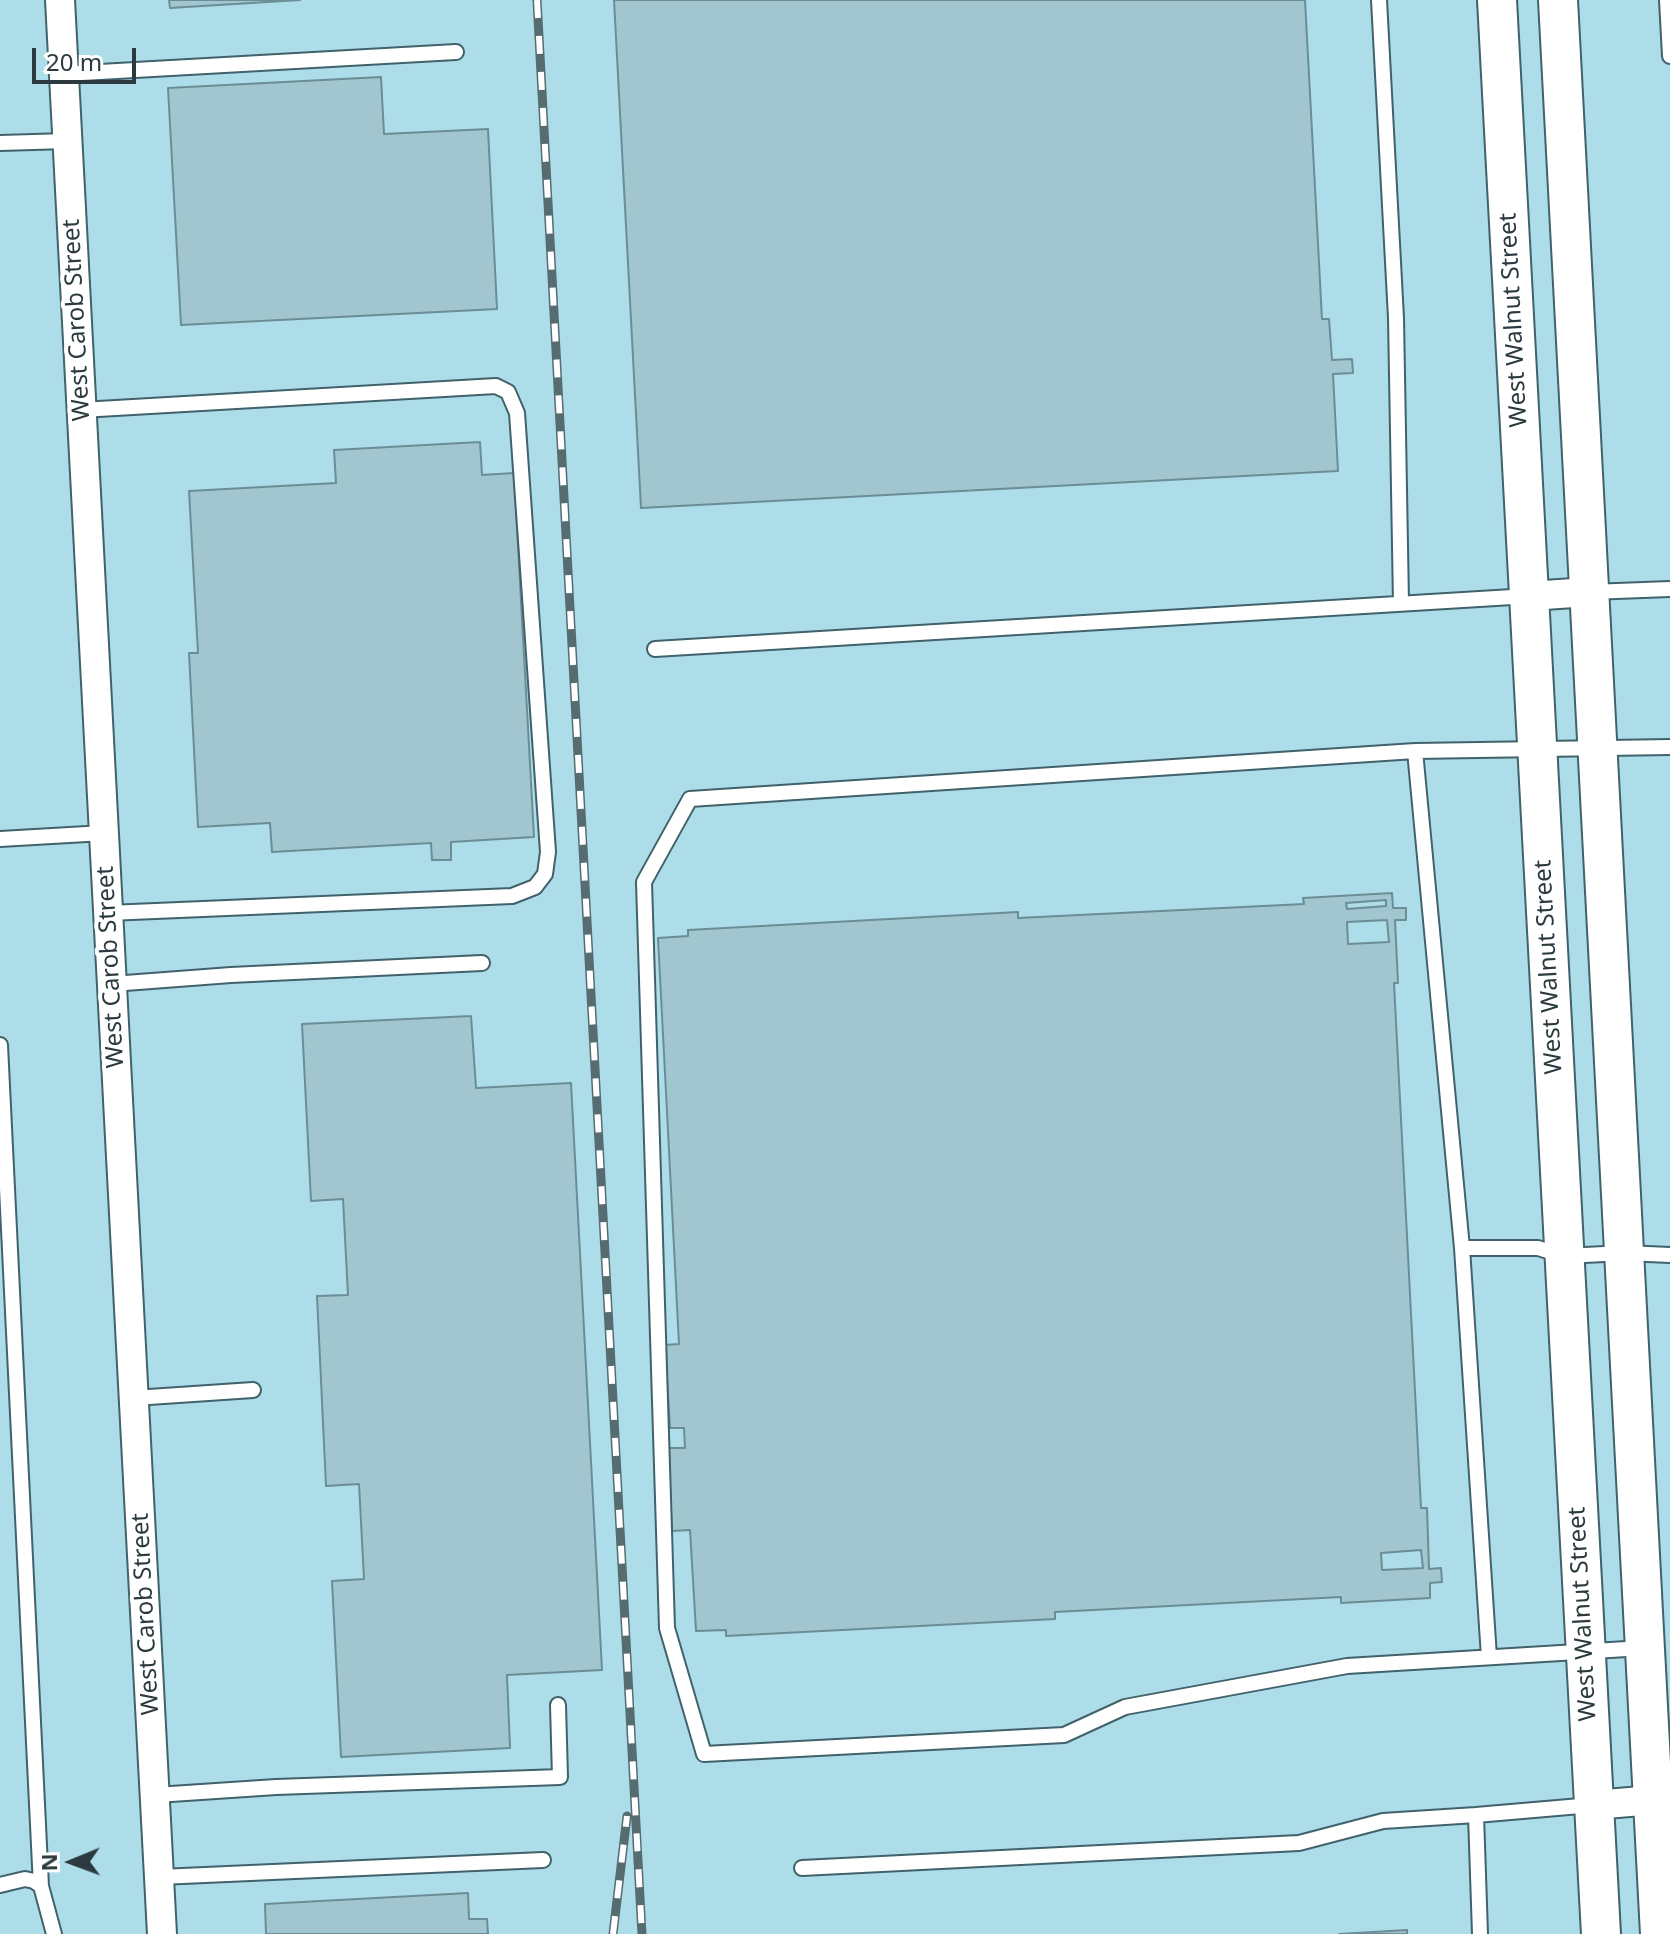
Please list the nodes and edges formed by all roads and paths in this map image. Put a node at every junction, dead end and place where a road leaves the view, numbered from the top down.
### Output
1 (60, 0) edge
2 (1379, 0) edge
3 (1497, 0) edge
4 (1558, 0) edge
5 (1667, 0) edge
6 (456, 52) dead end
7 (1670, 56) edge
8 (64, 74) junction
9 (67, 141) junction
10 (0, 143) edge
11 (81, 410) junction
12 (1670, 589) edge
13 (1589, 592) junction
14 (1529, 596) junction
15 (1401, 603) junction
16 (655, 649) dead end
17 (1597, 747) junction
18 (1670, 747) edge
19 (1537, 748) junction
20 (1415, 751) junction
21 (104, 833) junction
22 (0, 839) edge
23 (108, 913) junction
24 (482, 963) dead end
25 (112, 984) junction
26 (0, 1045) edge
27 (1462, 1248) junction
28 (1625, 1253) junction
29 (1670, 1255) edge
30 (1564, 1256) junction
31 (253, 1390) dead end
32 (134, 1398) junction
33 (1645, 1647) junction
34 (1585, 1652) junction
35 (1489, 1657) junction
36 (558, 1705) dead end
37 (156, 1795) junction
38 (1653, 1800) junction
39 (1594, 1805) junction
40 (1476, 1815) junction
41 (543, 1860) dead end
42 (802, 1868) dead end
43 (160, 1877) junction
44 (0, 1885) edge
45 (41, 1886) junction
46 (54, 1934) edge
47 (162, 1934) edge
48 (1480, 1934) edge
49 (1601, 1934) edge
50 (1660, 1934) edge

1 - 8 street, West Carob Street
2 - 15 lane
3 - 14 street, West Walnut Street
4 - 13 street
5 - 7 lane
6 - 8 lane
8 - 9 street, West Carob Street
9 - 10 lane
9 - 11 street, West Carob Street
11 - 21 street, West Carob Street
11 - 23 lane
12 - 13 lane
13 - 14 street
13 - 17 street
14 - 15 lane
14 - 19 street, West Walnut Street
15 - 16 lane
17 - 18 lane
17 - 19 lane
17 - 28 street
19 - 20 lane
19 - 30 street, West Walnut Street
20 - 27 lane
20 - 35 lane
21 - 22 lane
21 - 23 street, West Carob Street
23 - 25 street, West Carob Street
24 - 25 lane
25 - 32 street, West Carob Street
26 - 45 lane
27 - 30 lane
27 - 35 lane
28 - 29 lane
28 - 30 lane
28 - 33 street
30 - 34 street, West Walnut Street
31 - 32 lane
32 - 37 street, West Carob Street
33 - 34 lane
33 - 38 street
34 - 35 lane
34 - 39 street, West Walnut Street
36 - 37 lane
37 - 43 street, West Carob Street
38 - 39 street
38 - 50 street
39 - 40 lane
39 - 49 street, West Walnut Street
40 - 42 lane
40 - 48 lane
41 - 43 lane
43 - 47 street, West Carob Street
44 - 45 lane
45 - 46 lane

